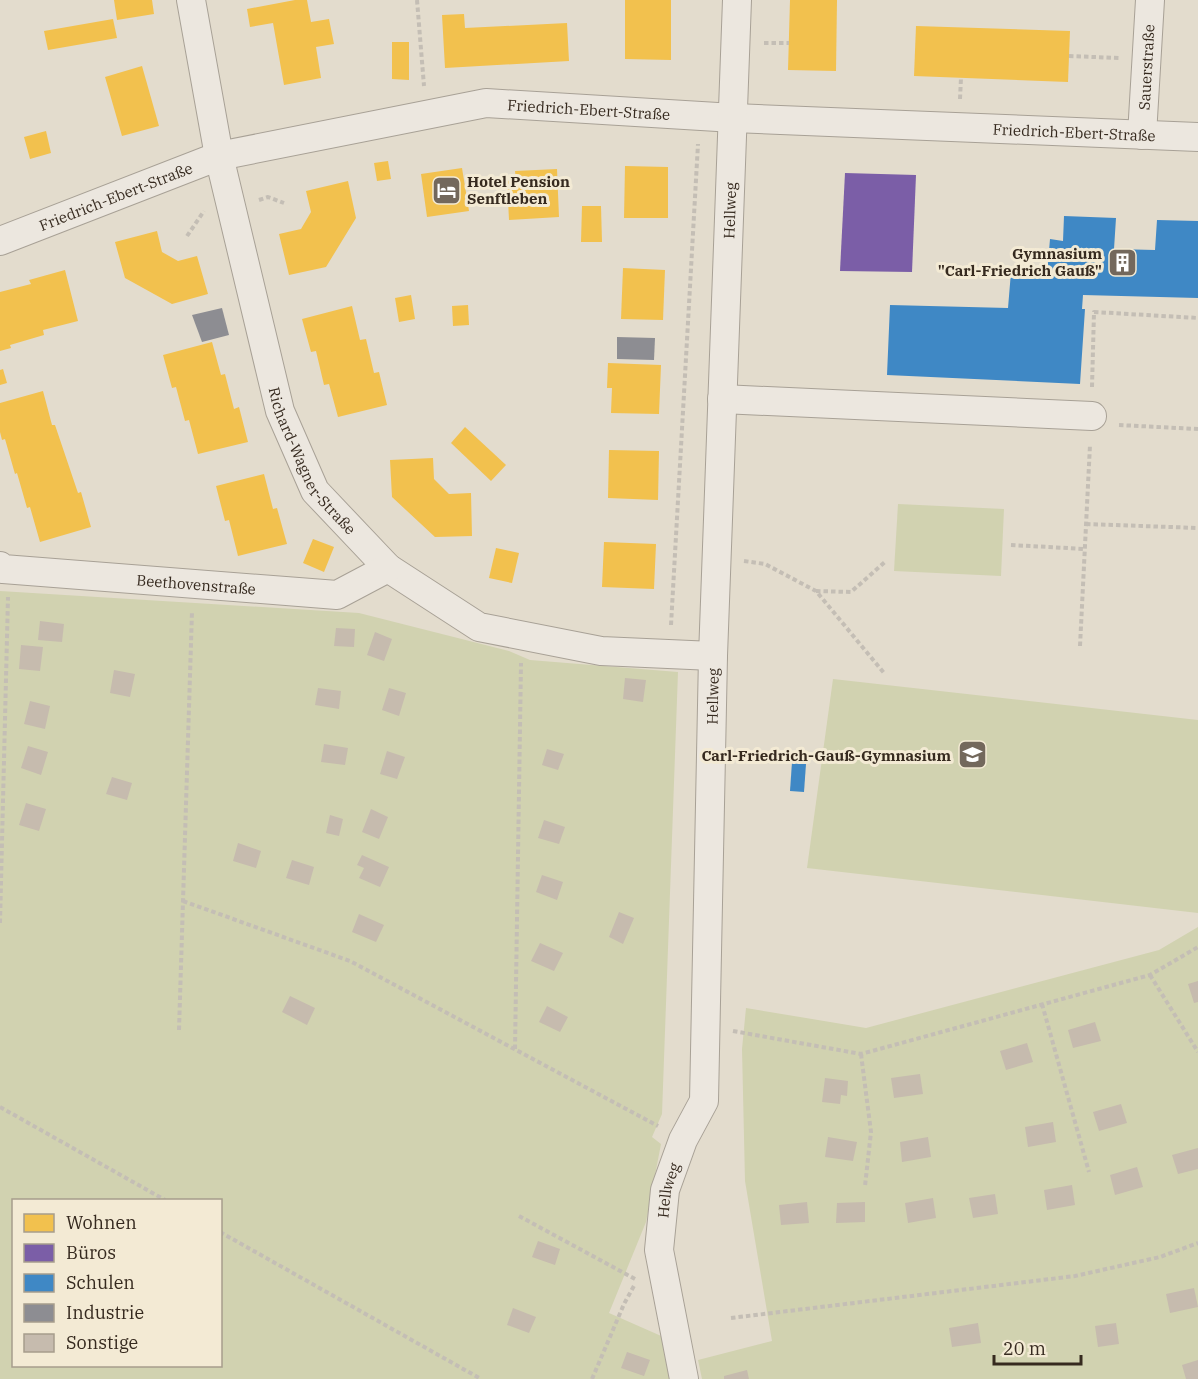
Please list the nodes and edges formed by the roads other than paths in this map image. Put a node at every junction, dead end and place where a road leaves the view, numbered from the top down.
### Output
1 (191, 0) edge
2 (737, 0) edge
3 (1150, 0) edge
4 (734, 118) junction
5 (1142, 135) junction
6 (1198, 137) edge
7 (219, 156) junction
8 (0, 241) edge
9 (722, 399) junction
10 (1091, 420) road end
11 (4, 567) edge
12 (388, 568) junction
13 (713, 656) junction
14 (684, 1379) edge

1 - 7 street, Richard-Wagner-Straße
2 - 4 street, Hellweg
3 - 5 street, Sauerstraße
4 - 5 street, Friedrich-Ebert-Straße
4 - 7 street, Friedrich-Ebert-Straße
4 - 9 street, Hellweg
5 - 6 street, Friedrich-Ebert-Straße
7 - 8 street, Friedrich-Ebert-Straße
7 - 12 street, Richard-Wagner-Straße
9 - 10 street
9 - 13 street, Hellweg
11 - 12 street, Beethovenstraße
12 - 13 street, Richard-Wagner-Straße
13 - 14 street, Hellweg

